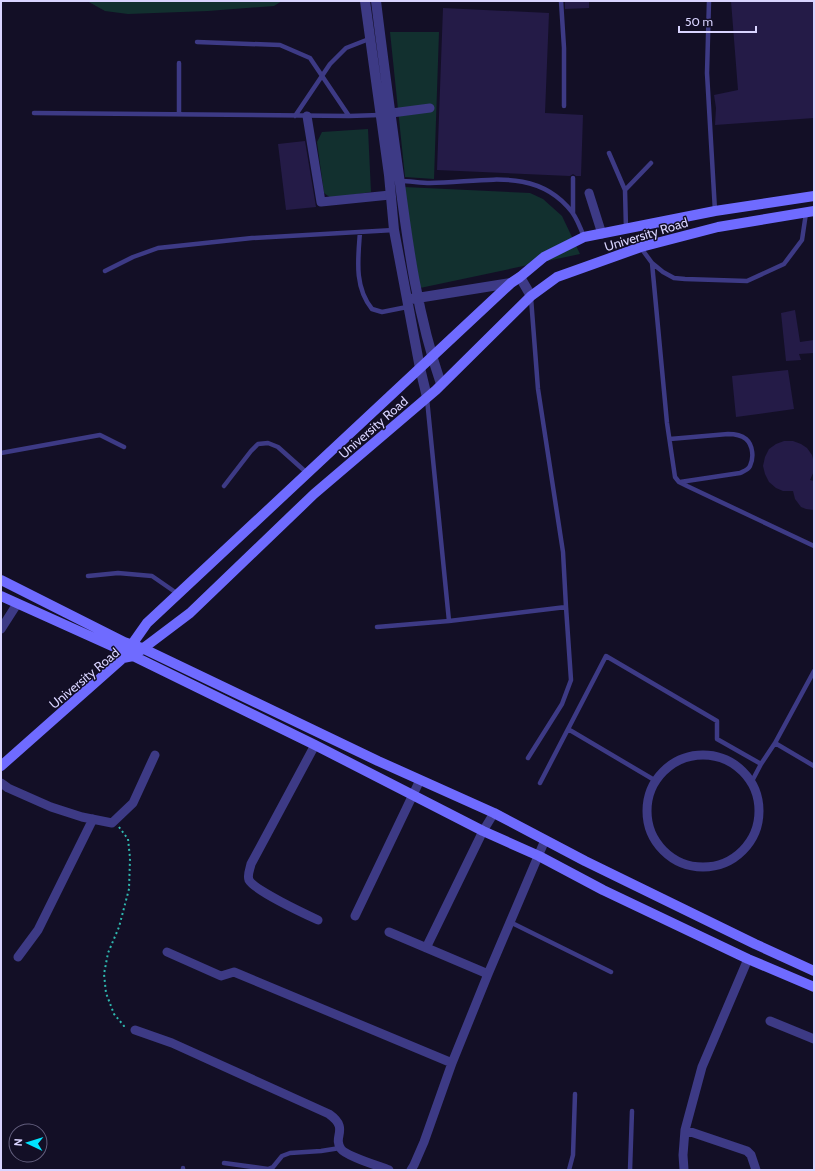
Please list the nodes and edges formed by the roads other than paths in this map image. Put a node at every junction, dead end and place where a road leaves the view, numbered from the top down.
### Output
1 (365, 1) edge
2 (376, 1) edge
3 (561, 1) edge
4 (709, 1) edge
5 (369, 39) junction
6 (197, 42) dead end
7 (179, 63) dead end
8 (322, 76) junction
9 (564, 106) dead end
10 (430, 108) dead end
11 (34, 113) dead end
12 (385, 113) junction
13 (179, 114) junction
14 (295, 116) junction
15 (307, 116) junction
16 (349, 116) junction
17 (609, 153) dead end
18 (651, 163) dead end
19 (573, 178) dead end
20 (399, 180) junction
21 (625, 190) junction
22 (589, 193) dead end
23 (390, 195) junction
24 (814, 196) edge
25 (715, 211) junction
26 (810, 212) edge
27 (572, 213) junction
28 (626, 229) junction
29 (394, 230) junction
30 (360, 232) junction
31 (602, 234) junction
32 (584, 237) junction
33 (641, 247) junction
34 (652, 264) junction
35 (105, 271) dead end
36 (516, 280) junction
37 (531, 296) junction
38 (410, 302) junction
39 (432, 357) junction
40 (420, 368) junction
41 (441, 384) junction
42 (427, 397) junction
43 (670, 439) junction
44 (124, 447) dead end
45 (1, 453) edge
46 (308, 473) junction
47 (679, 482) junction
48 (224, 486) dead end
49 (814, 546) edge
50 (88, 576) dead end
51 (1, 580) edge
52 (178, 594) junction
53 (1, 596) edge
54 (16, 604) junction
55 (566, 606) junction
56 (450, 621) junction
57 (377, 627) dead end
58 (1, 629) edge
59 (142, 648) junction
60 (129, 653) junction
61 (814, 671) edge
62 (568, 728) junction
63 (775, 743) junction
64 (315, 746) junction
65 (154, 755) dead end
66 (528, 758) dead end
67 (761, 764) junction
68 (1, 766) edge
69 (814, 766) edge
70 (420, 780) junction
71 (656, 781) junction
72 (540, 782) dead end
73 (1, 783) edge
74 (751, 783) junction
75 (413, 796) junction
76 (494, 813) junction
77 (94, 819) junction
78 (483, 831) junction
79 (545, 840) junction
80 (539, 856) junction
81 (355, 916) dead end
82 (318, 920) dead end
83 (510, 922) junction
84 (389, 932) dead end
85 (426, 948) junction
86 (167, 952) dead end
87 (18, 957) dead end
88 (748, 959) junction
89 (814, 971) edge
90 (611, 972) dead end
91 (488, 974) junction
92 (814, 987) edge
93 (770, 1021) dead end
94 (136, 1030) road end
95 (814, 1039) edge
96 (452, 1063) junction
97 (574, 1094) dead end
98 (632, 1111) dead end
99 (685, 1130) junction
100 (340, 1148) junction
101 (224, 1163) dead end
102 (389, 1170) edge
103 (410, 1170) edge
104 (569, 1170) edge
105 (630, 1170) edge
106 (684, 1170) edge
107 (756, 1170) edge

1 - 5 street
2 - 12 street
3 - 9 lane
4 - 25 lane
5 - 8 lane
5 - 12 street
6 - 8 lane
7 - 13 lane
8 - 14 lane
8 - 16 lane
10 - 12 street
11 - 13 lane
12 - 16 lane
12 - 20 street
12 - 23 street
13 - 14 lane
14 - 15 lane
15 - 16 lane
15 - 23 street
17 - 21 lane
18 - 21 lane
19 - 27 lane
20 - 27 lane
20 - 38 street
21 - 28 lane
22 - 31 street
23 - 29 street
24 - 25 main road
25 - 28 main road
26 - 33 main road, University Road
26 - 34 lane
27 - 32 lane
28 - 31 main road
29 - 30 lane
29 - 38 street
30 - 35 lane
30 - 38 lane
31 - 32 main road
32 - 36 main road
33 - 34 lane
33 - 37 main road, University Road
34 - 43 lane
36 - 37 street
36 - 38 street
36 - 39 main road
37 - 41 main road, University Road
37 - 55 lane
38 - 39 street
38 - 40 street
39 - 40 main road
39 - 41 street
40 - 42 street
40 - 46 main road
41 - 42 main road, University Road
42 - 56 lane
42 - 59 main road, University Road
43 - 47 lane
43 - 47 lane
44 - 45 lane
46 - 48 lane
46 - 52 main road
47 - 49 lane
50 - 52 lane
51 - 60 main road
52 - 60 main road
53 - 54 main road
54 - 58 street
54 - 60 main road
55 - 56 lane
55 - 66 lane
56 - 57 lane
59 - 60 main road, University Road
59 - 70 main road
60 - 64 main road
60 - 68 main road, University Road
61 - 63 lane
62 - 67 lane
62 - 71 lane
62 - 72 lane
63 - 67 lane
63 - 69 lane
64 - 75 main road
64 - 82 street
65 - 77 street
67 - 74 lane
70 - 75 street
70 - 76 main road
71 - 74 street
71 - 74 street
73 - 77 street
75 - 78 main road
75 - 81 street
76 - 78 street
76 - 79 main road
77 - 87 street
78 - 80 main road
78 - 85 street
79 - 80 street
79 - 89 main road
80 - 83 street
80 - 88 main road
83 - 90 lane
83 - 91 street
84 - 85 street
85 - 91 street
86 - 96 street
88 - 92 main road
88 - 99 street
91 - 96 street
93 - 95 street
94 - 100 street
96 - 103 street
97 - 104 lane
98 - 105 lane
99 - 106 street
99 - 107 street
100 - 101 lane
100 - 102 street

